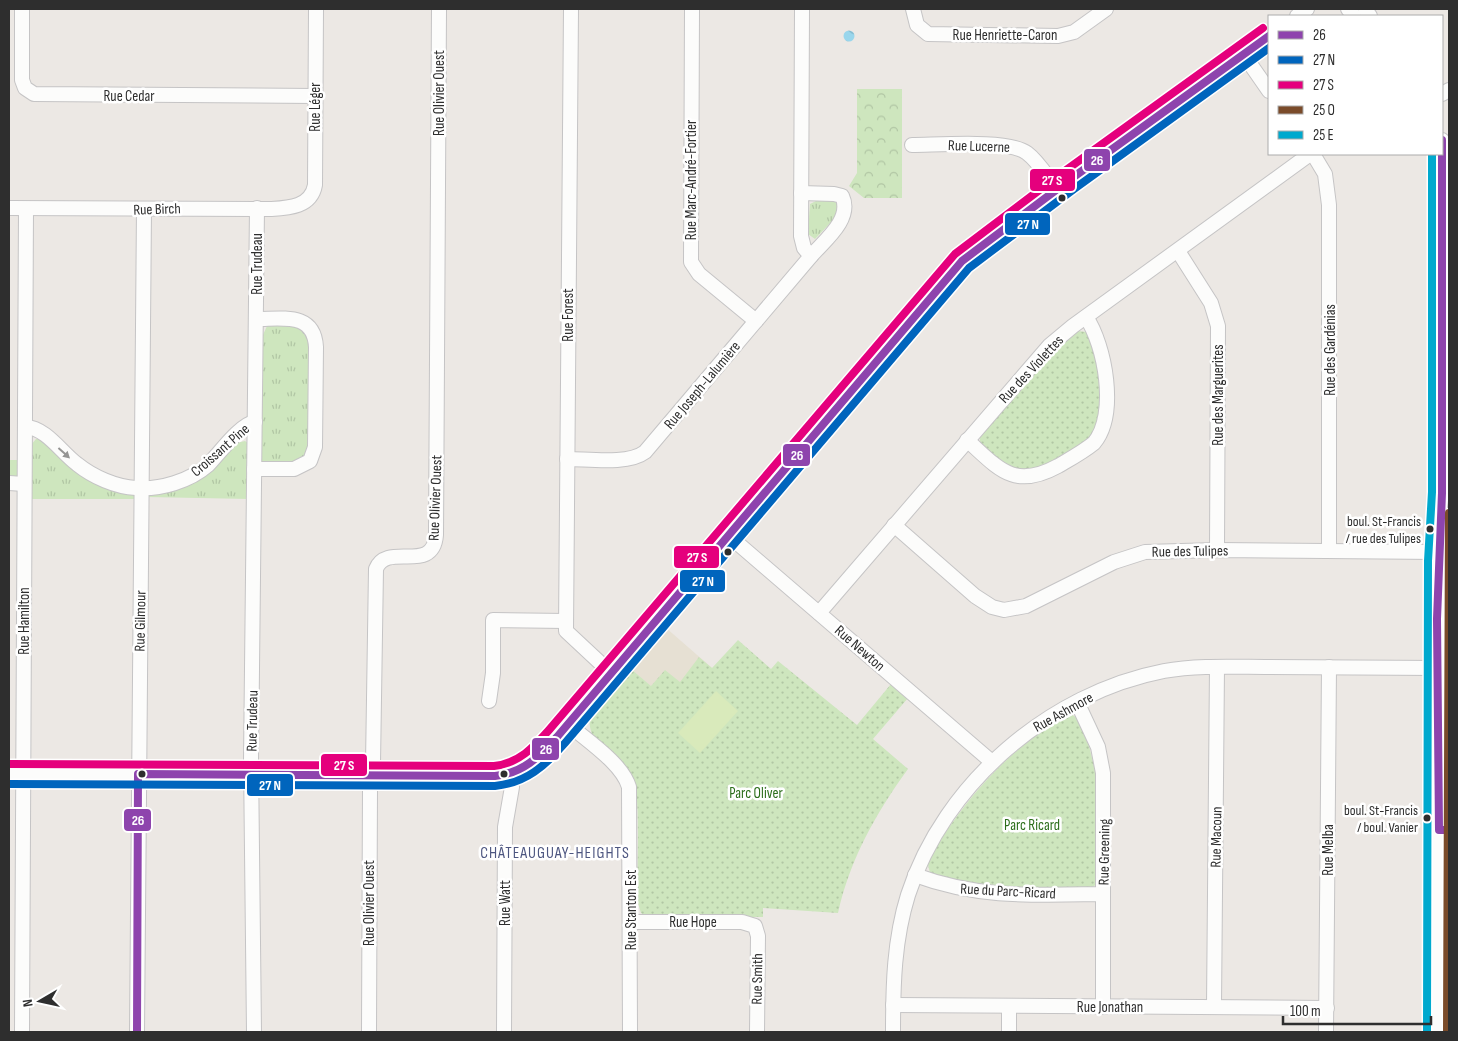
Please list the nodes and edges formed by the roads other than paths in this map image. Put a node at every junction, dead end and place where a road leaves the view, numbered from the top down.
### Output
1 (22, 9) edge
2 (316, 9) edge
3 (439, 9) edge
4 (571, 9) edge
5 (692, 9) edge
6 (802, 9) edge
7 (913, 9) edge
8 (1106, 9) edge
9 (1268, 37) edge
10 (1244, 55) junction
11 (1268, 90) edge
12 (315, 96) junction
13 (912, 145) dead end
14 (1311, 155) edge
15 (1313, 155) edge
16 (1442, 155) edge
17 (1057, 189) junction
18 (801, 193) junction
19 (305, 202) joint
20 (9, 208) edge
21 (258, 208) junction
22 (26, 210) junction
23 (144, 210) junction
24 (1178, 251) junction
25 (811, 256) junction
26 (1086, 317) junction
27 (257, 319) junction
28 (756, 321) junction
29 (255, 422) junction
30 (26, 426) junction
31 (967, 440) junction
32 (567, 458) junction
33 (254, 469) junction
34 (9, 483) edge
35 (24, 484) junction
36 (141, 488) junction
37 (894, 525) junction
38 (728, 535) junction
39 (1217, 550) junction
40 (1329, 550) junction
41 (1438, 552) junction
42 (819, 613) junction
43 (566, 621) junction
44 (1217, 667) junction
45 (1329, 667) junction
46 (1439, 668) junction
47 (611, 673) junction
48 (488, 701) dead end
49 (1077, 702) junction
50 (568, 724) junction
51 (992, 762) junction
52 (16, 774) edge
53 (138, 774) junction
54 (511, 774) junction
55 (252, 775) junction
56 (371, 775) junction
57 (1444, 830) edge
58 (916, 875) junction
59 (1103, 894) junction
60 (630, 922) junction
61 (755, 926) joint
62 (893, 1005) junction
63 (1214, 1006) junction
64 (1009, 1007) junction
65 (1104, 1007) junction
66 (1327, 1008) junction
67 (22, 1032) edge
68 (137, 1032) edge
69 (254, 1032) edge
70 (369, 1032) edge
71 (504, 1032) edge
72 (630, 1032) edge
73 (757, 1032) edge
74 (893, 1032) edge
75 (1009, 1032) edge
76 (1326, 1032) edge
77 (1437, 1032) edge

1 - 12 street, Rue Cedar
2 - 12 street, Rue Léger
3 - 56 street, Rue Olivier Ouest
4 - 32 street, Rue Forest
5 - 28 street, Rue Marc-André-Fortier
6 - 18 street
7 - 8 street, Rue Henriette-Caron
9 - 10 street
10 - 11 street
10 - 17 street
12 - 19 street, Rue Léger
13 - 17 street, Rue Lucerne
14 - 24 street, Rue des Violettes
15 - 40 street, Rue des Gardénias
16 - 41 street
17 - 38 street
18 - 25 street
18 - 25 street, Rue Joseph-Lalumière
19 - 21 street, Rue Birch
20 - 22 street, Rue Birch
21 - 23 street, Rue Birch
21 - 27 street, Rue Trudeau
22 - 23 street, Rue Birch
22 - 30 street, Rue Hamilton
23 - 36 street, Rue Gilmour
24 - 26 street, Rue des Violettes
24 - 39 street, Rue des Marguerites
25 - 28 street, Rue Joseph-Lalumière
26 - 31 street, Rue des Violettes
26 - 31 street
27 - 29 street, Rue Trudeau
27 - 33 street
28 - 32 street, Rue Joseph-Lalumière
29 - 33 street, Rue Trudeau
29 - 36 street, Croissant Pine
30 - 35 street, Rue Hamilton
30 -> 36 street, Croissant Pine
31 - 37 street, Rue des Violettes
32 - 43 street, Rue Forest
33 - 55 street, Rue Trudeau
34 - 35 street
35 - 52 street, Rue Hamilton
36 - 53 street, Rue Gilmour
37 - 39 street, Rue des Tulipes
37 - 42 street, Rue des Violettes
38 - 42 street, Rue Newton
38 - 47 street
39 - 40 street, Rue des Tulipes
40 - 41 street, Rue des Tulipes
41 - 46 street
42 - 51 street, Rue Newton
43 - 47 street, Rue Forest
43 - 48 street
44 - 45 street, Rue Ashmore
44 - 49 street, Rue Ashmore
44 - 63 street, Rue Macoun
45 - 46 street, Rue Ashmore
45 - 66 street, Rue Melba
46 - 57 street
47 - 50 street
49 - 51 street, Rue Ashmore
49 - 59 street, Rue Greening
50 - 54 street
50 - 60 street, Rue Stanton Est
51 - 58 street, Rue Ashmore
52 - 53 street
52 - 67 street, Rue Hamilton
53 - 55 street
53 - 68 street, Rue Gilmour
54 - 56 street
54 - 71 street, Rue Watt
55 - 56 street
55 - 69 street, Rue Trudeau
56 - 70 street, Rue Olivier Ouest
57 - 77 street
58 - 59 street, Rue du Parc-Ricard
58 - 62 street, Rue Ashmore
59 - 65 street, Rue Greening
60 - 61 street, Rue Hope
60 - 72 street, Rue Stanton Est
61 - 73 street, Rue Smith
62 - 64 street, Rue Jonathan
62 - 74 street, Rue Ashmore
63 - 65 street, Rue Jonathan
63 - 66 street, Rue Jonathan
64 - 65 street, Rue Jonathan
64 - 75 street
66 - 76 street, Rue Melba

